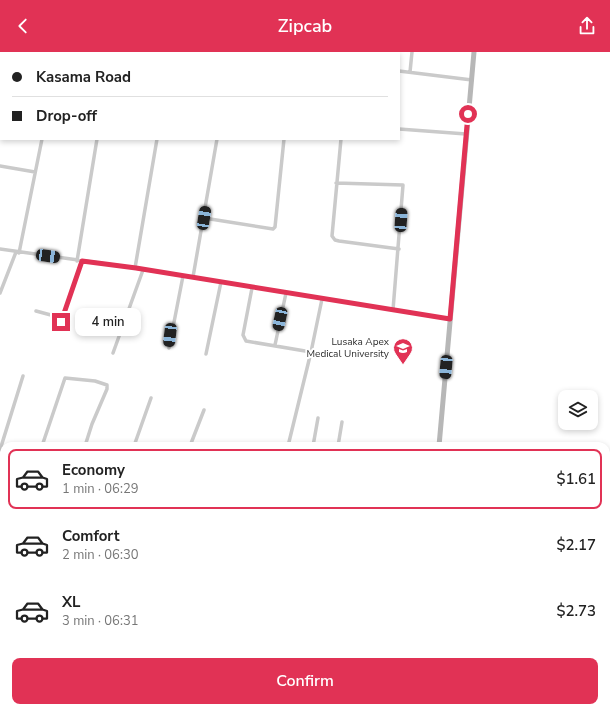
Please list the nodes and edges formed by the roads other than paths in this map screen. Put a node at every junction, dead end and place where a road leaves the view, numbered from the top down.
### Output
1 (412, 52) edge
2 (474, 52) edge
3 (400, 71) edge
4 (410, 72) junction
5 (472, 80) junction
6 (400, 129) edge
7 (466, 134) junction
8 (42, 140) edge
9 (97, 140) edge
10 (157, 140) edge
11 (216, 140) edge
12 (284, 140) edge
13 (341, 140) edge
14 (0, 166) edge
15 (35, 172) junction
16 (336, 183) junction
17 (204, 218) junction
18 (0, 249) edge
19 (398, 250) junction
20 (18, 252) junction
21 (80, 261) junction
22 (136, 268) junction
23 (143, 270) junction
24 (183, 276) junction
25 (193, 278) junction
26 (221, 282) junction
27 (252, 288) junction
28 (0, 293) edge
29 (286, 293) junction
30 (322, 299) junction
31 (392, 310) junction
32 (36, 311) dead end
33 (62, 318) junction
34 (450, 319) junction
35 (58, 331) dead end
36 (275, 345) junction
37 (169, 348) dead end
38 (311, 352) junction
39 (113, 353) dead end
40 (206, 354) dead end
41 (23, 376) dead end
42 (151, 398) dead end
43 (204, 410) dead end
44 (318, 418) dead end
45 (342, 422) dead end
46 (2, 442) edge
47 (43, 442) edge
48 (85, 442) edge
49 (135, 442) edge
50 (192, 442) edge
51 (289, 442) edge
52 (314, 442) edge
53 (339, 442) edge
54 (439, 442) edge

1 - 4 street
2 - 5 street
3 - 4 street
4 - 5 street
5 - 7 street
6 - 7 street
7 - 34 street
8 - 15 street
9 - 21 street
10 - 22 street
11 - 17 street
12 - 17 street
13 - 16 street
14 - 15 street
15 - 20 street
16 - 19 street
16 - 19 street
17 - 25 street
18 - 20 street
19 - 31 street
20 - 21 street
20 - 28 street
21 - 22 street
21 - 33 street
22 - 23 street
23 - 24 street
23 - 39 street
24 - 25 street
24 - 37 street
25 - 26 street
26 - 27 street
26 - 40 street
27 - 29 street
27 - 36 street
29 - 30 street
29 - 36 street
30 - 31 street
30 - 38 street
31 - 34 street
32 - 33 street
33 - 35 street
34 - 54 street
36 - 38 street
38 - 51 street
41 - 46 street
42 - 49 street
43 - 50 street
44 - 52 street
45 - 53 street
47 - 48 street

